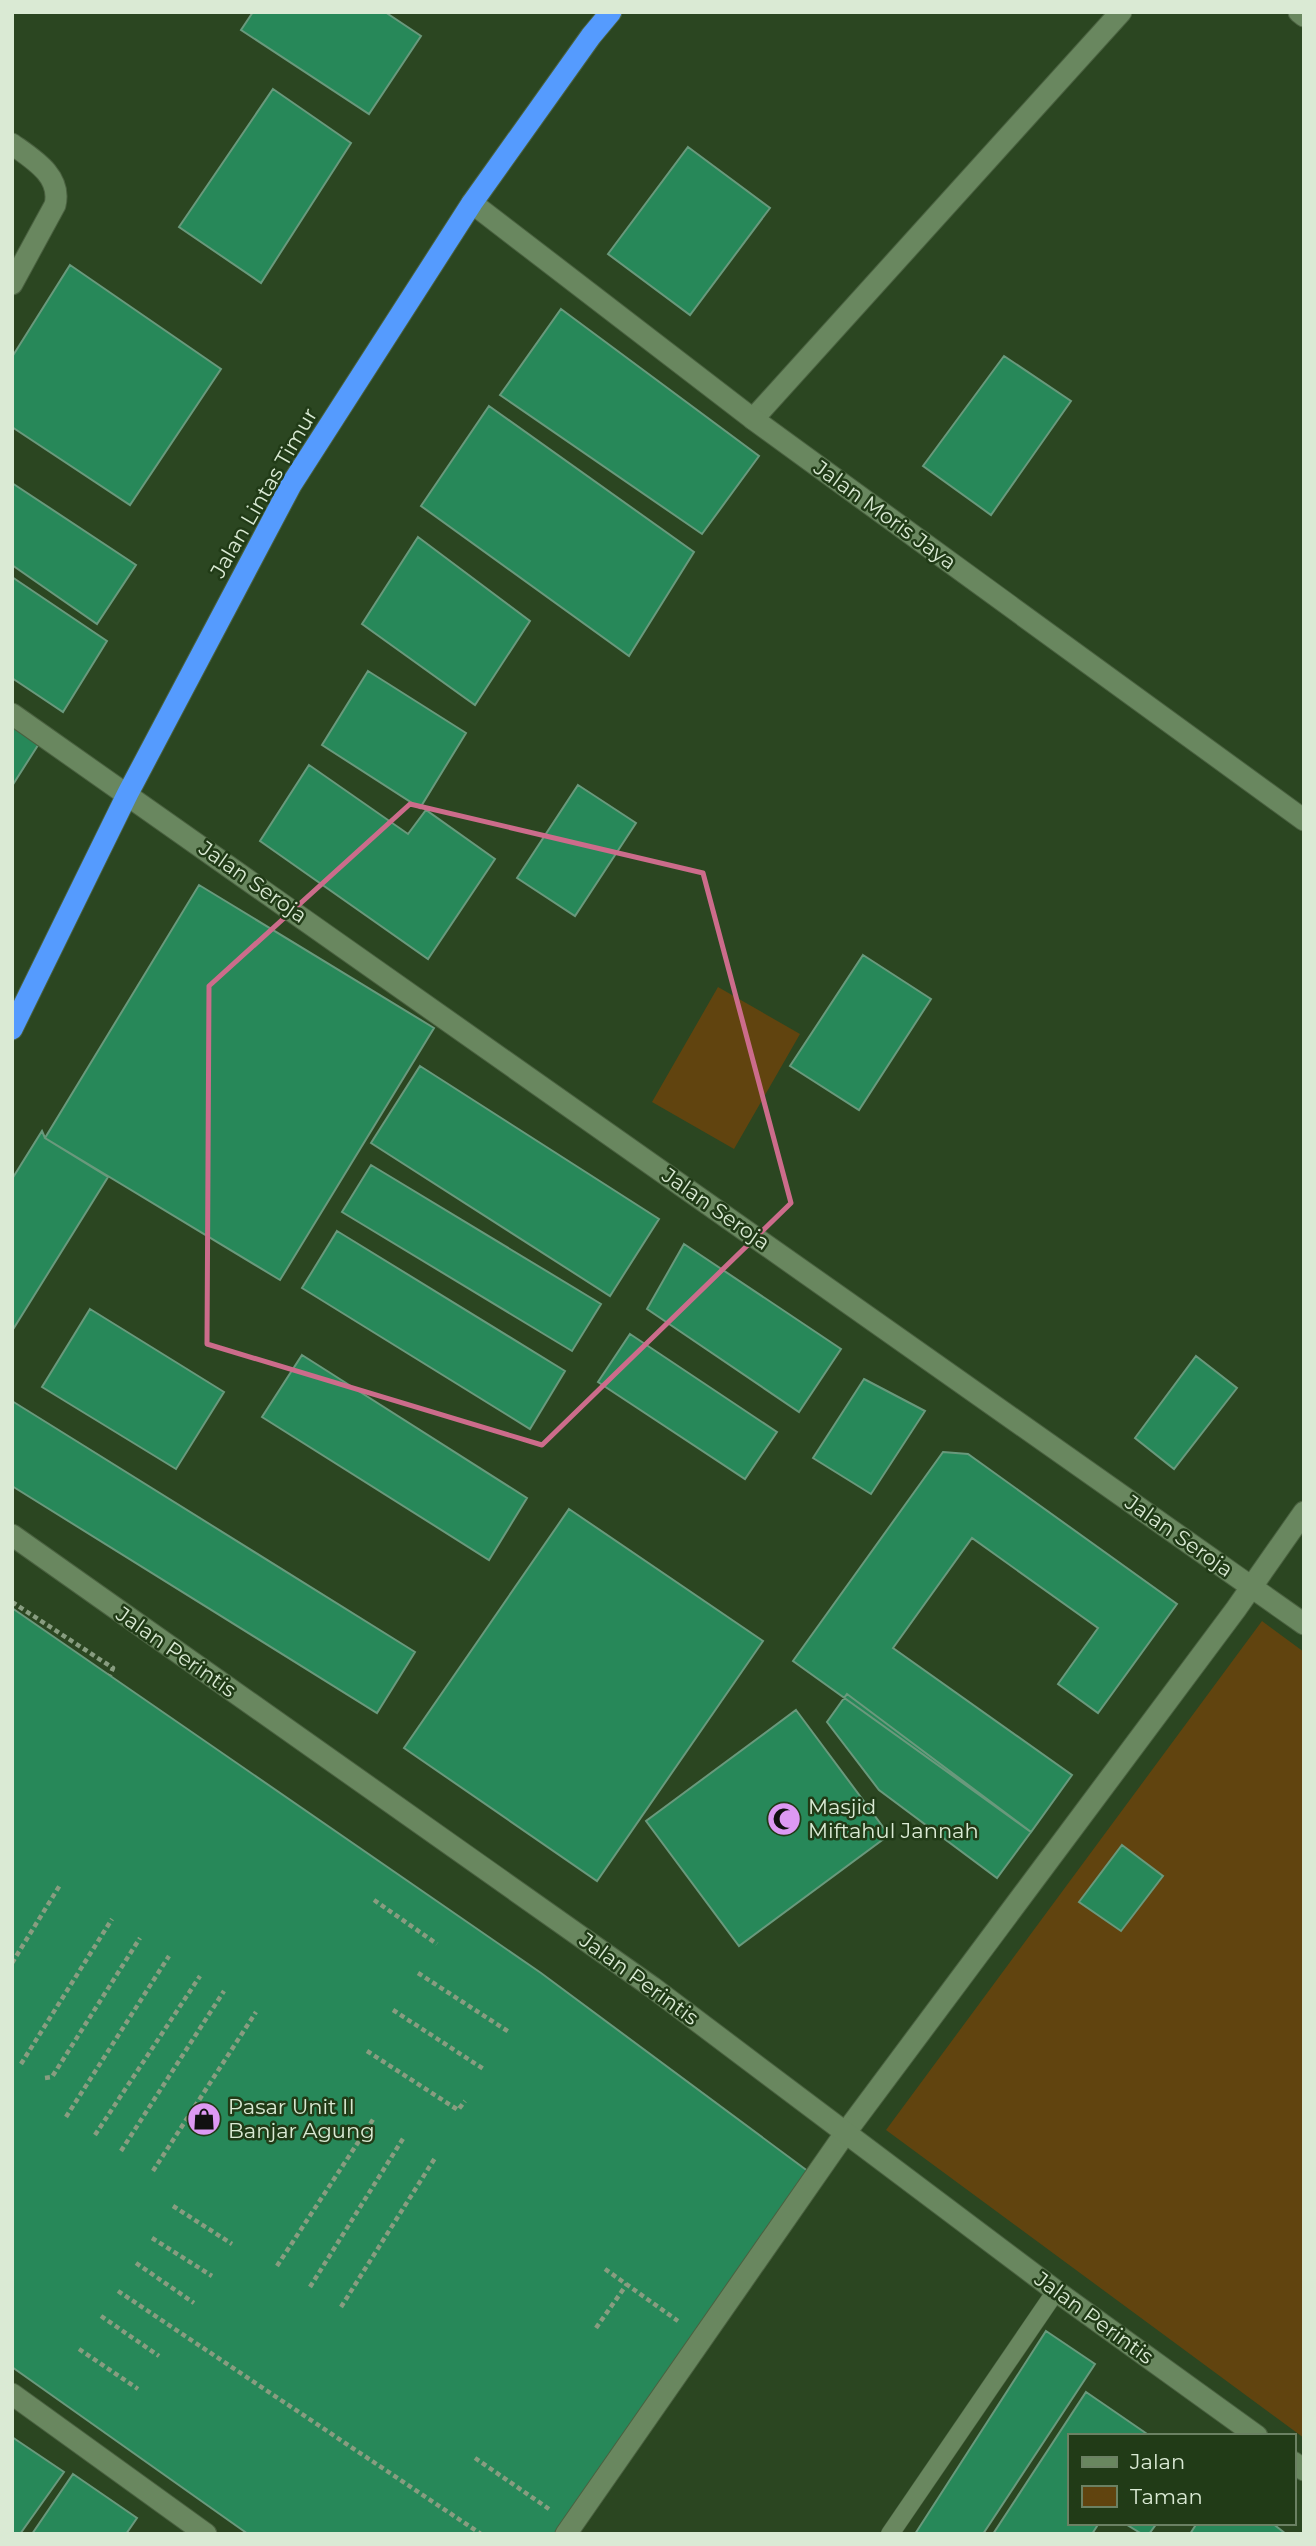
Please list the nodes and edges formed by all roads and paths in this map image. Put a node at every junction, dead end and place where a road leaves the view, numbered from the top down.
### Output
1 (611, 12) edge
2 (1121, 12) edge
3 (1299, 12) edge
4 (1304, 16) edge
5 (12, 144) edge
6 (472, 203) junction
7 (12, 284) edge
8 (753, 419) junction
9 (12, 714) edge
10 (128, 793) junction
11 (1304, 820) edge
12 (12, 1030) edge
13 (1304, 1512) edge
14 (12, 1535) edge
15 (1252, 1587) junction
16 (12, 1602) edge
17 (1304, 1624) edge
18 (110, 1675) dead end
19 (61, 1885) dead end
20 (374, 1900) dead end
21 (111, 1919) dead end
22 (140, 1938) dead end
23 (437, 1944) dead end
24 (169, 1956) dead end
25 (12, 1963) edge
26 (418, 1973) dead end
27 (200, 1976) dead end
28 (224, 1991) dead end
29 (393, 2010) dead end
30 (256, 2012) dead end
31 (509, 2032) dead end
32 (367, 2051) dead end
33 (21, 2064) dead end
34 (485, 2070) dead end
35 (44, 2077) dead end
36 (465, 2101) dead end
37 (66, 2117) dead end
38 (374, 2118) dead end
39 (846, 2132) junction
40 (95, 2135) dead end
41 (404, 2137) dead end
42 (121, 2151) dead end
43 (435, 2158) dead end
44 (153, 2171) dead end
45 (173, 2206) dead end
46 (152, 2238) dead end
47 (232, 2244) dead end
48 (136, 2263) dead end
49 (277, 2266) dead end
50 (605, 2269) dead end
51 (212, 2276) dead end
52 (627, 2284) junction
53 (310, 2287) dead end
54 (118, 2291) dead end
55 (1056, 2291) junction
56 (194, 2303) dead end
57 (341, 2307) dead end
58 (102, 2316) dead end
59 (682, 2323) dead end
60 (596, 2328) dead end
61 (79, 2349) dead end
62 (159, 2356) dead end
63 (138, 2389) dead end
64 (12, 2394) edge
65 (1254, 2434) edge
66 (475, 2458) dead end
67 (551, 2511) dead end
68 (206, 2534) edge
69 (481, 2534) edge
70 (566, 2534) edge
71 (890, 2534) edge

1 - 6 highway, Jalan Lintas Timur
2 - 8 street
3 - 4 street
5 - 7 street
6 - 8 street, Jalan Moris Jaya
6 - 10 highway, Jalan Lintas Timur
8 - 11 street, Jalan Moris Jaya
9 - 10 street, Jalan Seroja
10 - 12 highway, Jalan Lintas Timur
10 - 15 street, Jalan Seroja
13 - 15 street
14 - 39 street, Jalan Perintis
15 - 17 street, Jalan Seroja
15 - 39 street
16 - 18 path
19 - 25 path
20 - 23 path
21 - 33 path
22 - 35 path
24 - 37 path
26 - 31 path
27 - 40 path
28 - 42 path
29 - 34 path
30 - 44 path
32 - 36 path
38 - 49 path
39 - 55 street, Jalan Perintis
39 - 70 street
41 - 53 path
43 - 57 path
45 - 47 path
46 - 51 path
48 - 56 path
50 - 52 path
52 - 59 path
52 - 60 path
54 - 69 path
55 - 65 street, Jalan Perintis
55 - 71 lane
58 - 62 path
61 - 63 path
64 - 68 street
66 - 67 path

